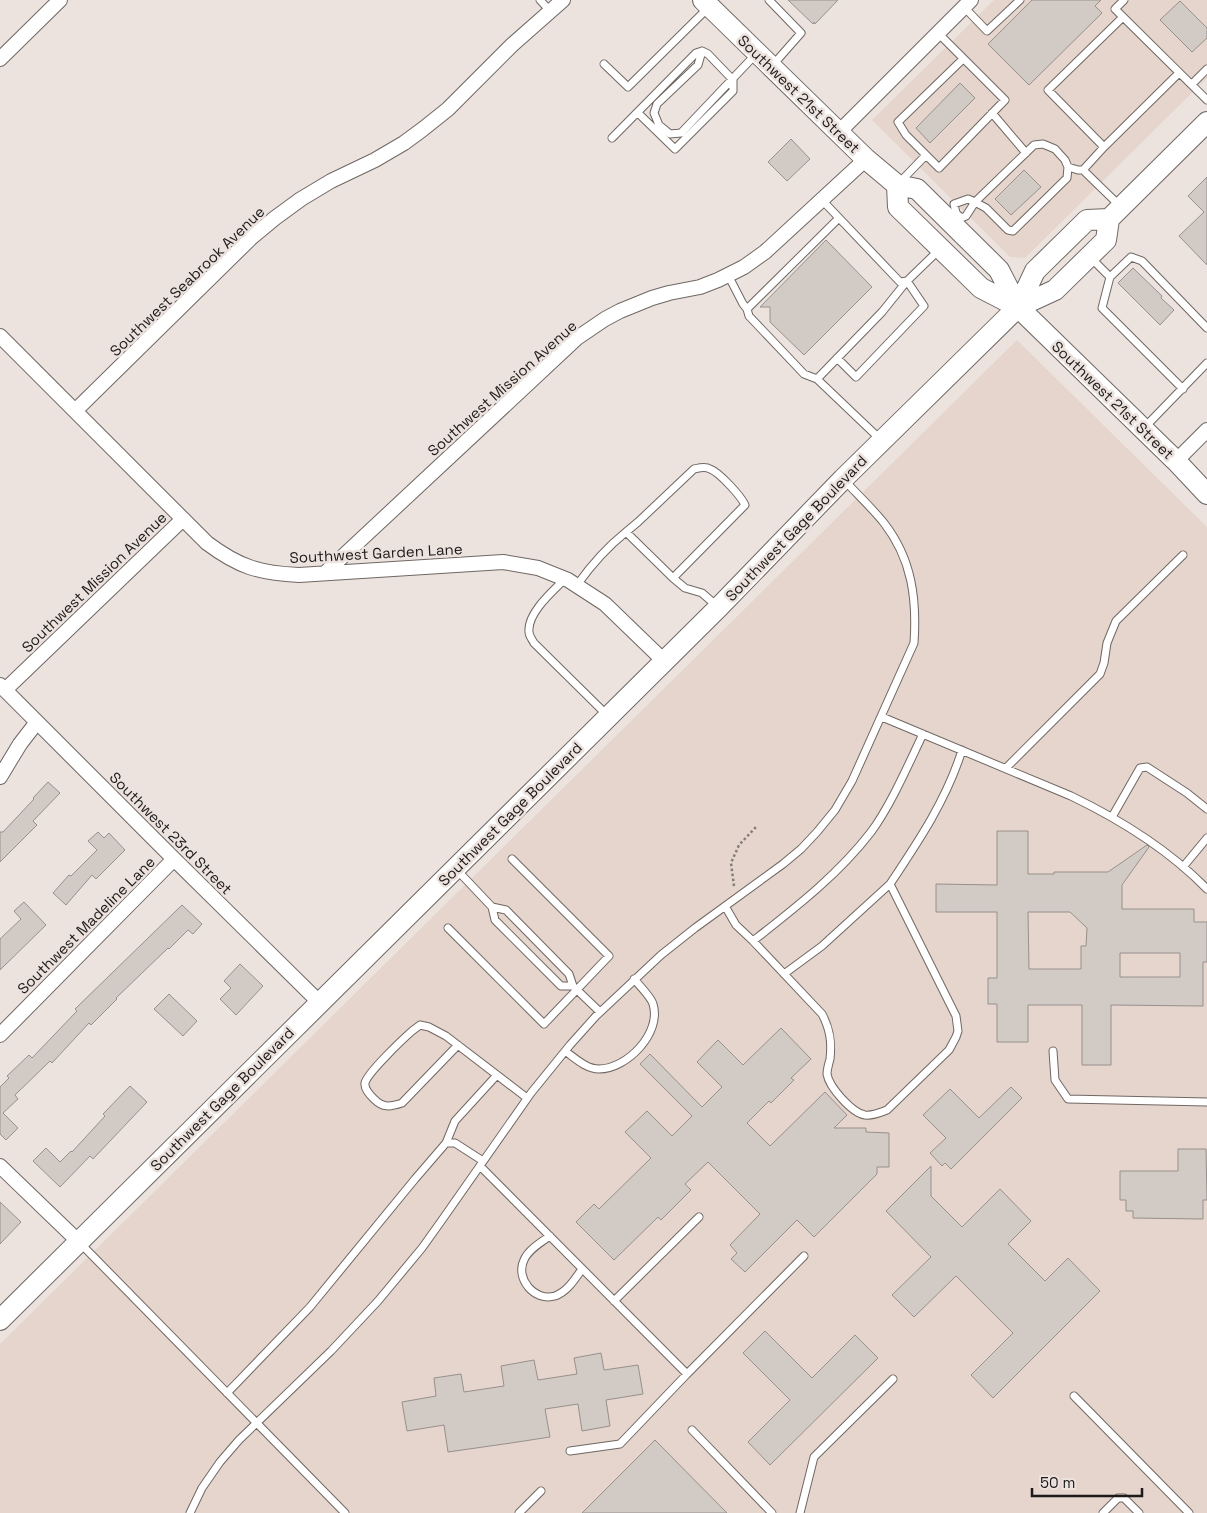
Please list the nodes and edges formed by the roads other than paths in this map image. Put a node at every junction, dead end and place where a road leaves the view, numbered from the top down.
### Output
1 (60, 0) edge
2 (540, 0) edge
3 (563, 0) edge
4 (769, 0) edge
5 (1020, 0) edge
6 (1124, 0) edge
7 (705, 2) edge
8 (967, 3) edge
9 (550, 11) junction
10 (1123, 17) junction
11 (938, 33) junction
12 (702, 52) junction
13 (0, 59) edge
14 (963, 59) junction
15 (764, 60) junction
16 (604, 64) dead end
17 (1207, 69) edge
18 (1179, 72) junction
19 (733, 80) junction
20 (1192, 84) junction
21 (1207, 100) edge
22 (638, 113) junction
23 (992, 113) junction
24 (1207, 122) edge
25 (839, 132) junction
26 (612, 138) dead end
27 (1104, 147) junction
28 (1026, 153) junction
29 (926, 155) junction
30 (866, 159) junction
31 (1068, 167) junction
32 (1083, 170) junction
33 (897, 184) junction
34 (821, 199) junction
35 (975, 202) junction
36 (953, 213) junction
37 (1115, 213) junction
38 (839, 218) junction
39 (940, 248) junction
40 (1089, 256) junction
41 (728, 275) junction
42 (1110, 277) junction
43 (907, 281) junction
44 (1018, 307) junction
45 (747, 309) junction
46 (1207, 328) edge
47 (0, 336) edge
48 (837, 358) junction
49 (1207, 363) edge
50 (817, 379) junction
51 (1183, 388) junction
52 (75, 411) junction
53 (1142, 429) junction
54 (1207, 430) edge
55 (882, 441) junction
56 (1176, 461) junction
57 (843, 479) junction
58 (1207, 494) edge
59 (183, 519) junction
60 (626, 532) junction
61 (1183, 555) dead end
62 (325, 573) junction
63 (674, 578) junction
64 (571, 582) junction
65 (719, 607) junction
66 (664, 661) junction
67 (3, 687) edge
68 (608, 717) junction
69 (882, 717) junction
70 (37, 722) junction
71 (924, 734) junction
72 (962, 750) junction
73 (1006, 768) junction
74 (0, 777) edge
75 (1207, 809) edge
76 (1112, 817) junction
77 (1207, 838) edge
78 (174, 859) junction
79 (512, 860) dead end
80 (1183, 867) junction
81 (455, 868) junction
82 (890, 884) junction
83 (1207, 889) edge
84 (492, 906) junction
85 (725, 906) junction
86 (448, 928) dead end
87 (753, 941) junction
88 (784, 974) junction
89 (634, 979) junction
90 (575, 988) junction
91 (320, 1002) junction
92 (600, 1012) junction
93 (0, 1035) edge
94 (458, 1046) junction
95 (565, 1050) junction
96 (1053, 1052) dead end
97 (497, 1075) junction
98 (528, 1098) junction
99 (1207, 1102) edge
100 (446, 1144) junction
101 (482, 1164) junction
102 (0, 1166) edge
103 (699, 1216) dead end
104 (550, 1236) junction
105 (79, 1242) junction
106 (804, 1256) dead end
107 (582, 1269) junction
108 (614, 1301) junction
109 (0, 1320) edge
110 (687, 1374) junction
111 (893, 1379) dead end
112 (227, 1392) junction
113 (1074, 1396) dead end
114 (257, 1423) junction
115 (692, 1430) dead end
116 (570, 1451) dead end
117 (541, 1491) dead end
118 (190, 1513) edge
119 (345, 1513) edge
120 (519, 1513) edge
121 (772, 1513) edge
122 (800, 1513) edge
123 (1103, 1513) edge
124 (1139, 1513) edge
125 (1189, 1513) edge

1 - 13 street
2 - 9 lane
3 - 9 street, Southwest Seabrook Avenue
4 - 15 lane
5 - 8 lane
6 - 10 lane
7 - 15 main road, Southwest 21st Street
7 - 16 lane
8 - 11 street
9 - 52 street, Southwest Seabrook Avenue
10 - 18 lane
10 - 27 lane
11 - 14 lane
11 - 25 street
12 - 19 lane
12 - 19 lane
12 - 22 lane
14 - 23 lane
14 - 29 lane
15 - 19 lane
15 - 25 main road, Southwest 21st Street
17 - 20 lane
18 - 20 lane
18 - 27 lane
19 - 22 lane
20 - 21 lane
22 - 26 lane
23 - 28 lane
23 - 29 lane
24 - 37 main road
25 - 30 main road, Southwest 21st Street
27 - 32 lane
28 - 31 lane
28 - 35 lane
29 - 33 lane
30 - 33 main road, Southwest 21st Street
30 - 34 street, Southwest Mission Avenue
31 - 32 lane
31 - 35 lane
32 - 37 lane
33 - 36 main road, Southwest 21st Street
33 - 39 main road, Southwest 21st Street
34 - 38 lane
34 - 41 street, Southwest Mission Avenue
35 - 36 lane
35 - 36 lane
36 - 44 main road, Southwest 21st Street
37 - 40 main road, Southwest Gage Boulevard
37 - 44 main road, Southwest Gage Boulevard
38 - 43 lane
38 - 45 lane
39 - 43 lane
39 - 44 main road, Southwest 21st Street
40 - 42 lane
40 - 44 main road, Southwest Gage Boulevard
41 - 45 lane
41 - 62 street, Southwest Mission Avenue
42 - 46 lane
42 - 51 lane
43 - 48 lane
43 - 48 lane
44 - 53 main road, Southwest 21st Street
44 - 55 main road, Southwest Gage Boulevard
45 - 50 lane
47 - 52 street, Southwest Garden Lane
48 - 50 lane
49 - 51 lane
50 - 55 lane
51 - 53 lane
52 - 59 street, Southwest Garden Lane
53 - 56 main road, Southwest 21st Street
54 - 56 street
55 - 57 main road, Southwest Gage Boulevard
56 - 58 main road, Southwest 21st Street
57 - 65 main road, Southwest Gage Boulevard
57 - 69 lane
59 - 62 street, Southwest Garden Lane
59 - 67 street, Southwest Mission Avenue
60 - 63 lane
60 - 63 lane
60 - 64 lane
61 - 73 lane
62 - 64 street, Southwest Garden Lane
63 - 65 lane
64 - 66 street, Southwest Garden Lane
64 - 68 lane
65 - 66 main road, Southwest Gage Boulevard
66 - 68 main road, Southwest Gage Boulevard
67 - 70 street, Southwest 23rd Street
68 - 81 main road, Southwest Gage Boulevard
69 - 71 lane
69 - 85 lane
70 - 74 street
70 - 78 street, Southwest 23rd Street
71 - 72 lane
71 - 87 lane
72 - 73 lane
72 - 82 lane
73 - 76 lane
75 - 76 lane
76 - 80 lane
77 - 80 lane
78 - 91 street, Southwest 23rd Street
78 - 93 street, Southwest Madeline Lane
79 - 90 lane
80 - 83 lane
81 - 84 lane
81 - 91 main road, Southwest Gage Boulevard
82 - 88 lane
82 - 88 lane
84 - 90 lane
84 - 90 lane
85 - 87 lane
85 - 89 lane
86 - 90 lane
87 - 88 lane
89 - 92 lane
89 - 95 lane
90 - 92 lane
91 - 105 main road, Southwest Gage Boulevard
92 - 95 lane
94 - 94 lane
94 - 97 lane
95 - 98 lane
96 - 99 lane
97 - 98 lane
97 - 100 lane
98 - 101 lane
100 - 101 lane
100 - 112 lane
101 - 104 lane
101 - 114 lane
102 - 105 street
103 - 108 lane
104 - 107 lane
104 - 107 lane
105 - 109 main road, Southwest Gage Boulevard
105 - 112 lane
106 - 110 lane
107 - 108 lane
108 - 110 lane
110 - 116 lane
111 - 122 lane
112 - 114 lane
113 - 125 lane
114 - 118 lane
114 - 119 lane
115 - 121 lane
117 - 120 lane
123 - 124 lane

